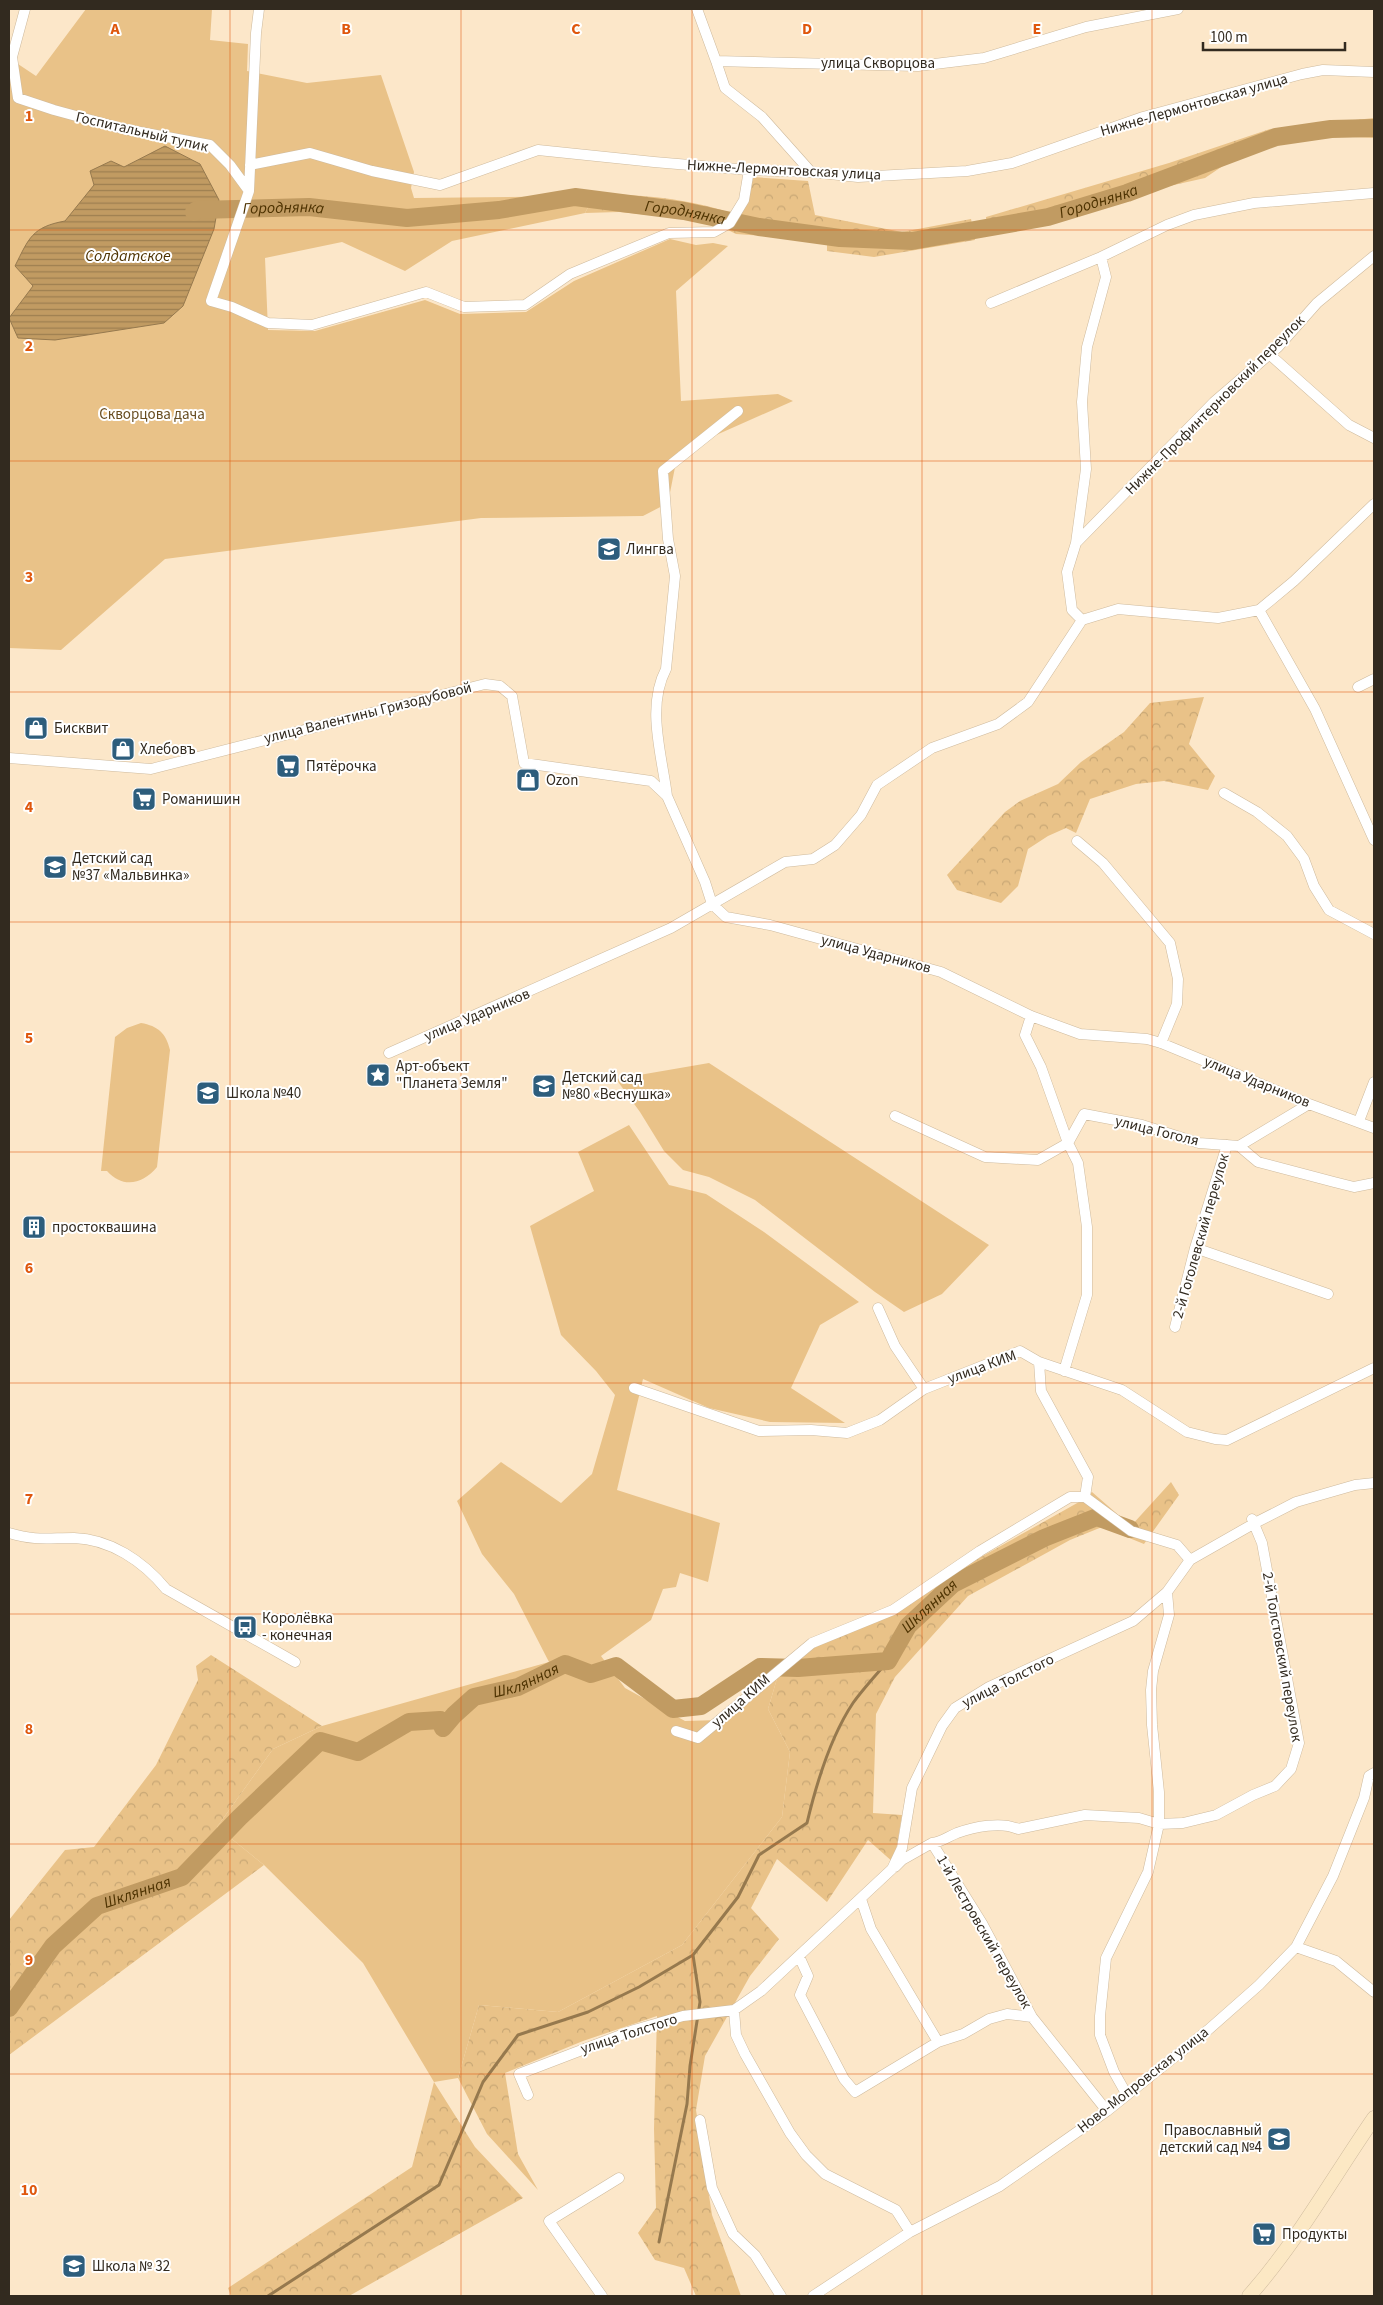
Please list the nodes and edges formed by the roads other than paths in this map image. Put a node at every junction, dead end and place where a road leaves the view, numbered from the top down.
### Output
1 (25, 9) edge
2 (259, 9) edge
3 (696, 9) edge
4 (1178, 9) edge
5 (716, 61) junction
6 (1374, 72) edge
7 (13, 99) edge
8 (250, 165) junction
9 (749, 170) junction
10 (811, 172) junction
11 (249, 191) junction
12 (1374, 193) edge
13 (1374, 256) edge
14 (1101, 257) junction
15 (990, 303) dead end
16 (1269, 354) junction
17 (738, 411) dead end
18 (1374, 438) edge
19 (1374, 504) edge
20 (1076, 542) junction
21 (1259, 610) junction
22 (1082, 620) junction
23 (1374, 679) edge
24 (1358, 687) dead end
25 (9, 758) edge
26 (1224, 793) dead end
27 (667, 796) junction
28 (1077, 840) dead end
29 (1374, 840) edge
30 (712, 904) junction
31 (1374, 934) edge
32 (1031, 1016) junction
33 (1161, 1043) junction
34 (389, 1053) dead end
35 (1374, 1082) edge
36 (1309, 1104) junction
37 (895, 1116) dead end
38 (1359, 1121) junction
39 (1374, 1128) edge
40 (1068, 1143) junction
41 (1227, 1145) junction
42 (1239, 1146) junction
43 (1374, 1184) edge
44 (1195, 1248) junction
45 (1328, 1294) dead end
46 (878, 1308) dead end
47 (1175, 1327) dead end
48 (1039, 1362) junction
49 (1374, 1368) edge
50 (1064, 1371) junction
51 (634, 1388) dead end
52 (924, 1389) junction
53 (1374, 1483) edge
54 (1085, 1497) junction
55 (1254, 1521) junction
56 (9, 1533) edge
57 (1190, 1560) junction
58 (1168, 1592) junction
59 (295, 1662) dead end
60 (676, 1731) dead end
61 (1374, 1774) edge
62 (1159, 1824) junction
63 (932, 1843) junction
64 (892, 1869) junction
65 (861, 1899) junction
66 (1296, 1946) junction
67 (799, 1956) junction
68 (1374, 1992) edge
69 (734, 2010) junction
70 (1032, 2017) junction
71 (938, 2042) junction
72 (528, 2095) dead end
73 (1127, 2095) junction
74 (1107, 2111) junction
75 (1374, 2118) edge
76 (700, 2120) dead end
77 (620, 2178) dead end
78 (910, 2232) junction
79 (602, 2296) edge
80 (780, 2296) edge
81 (813, 2296) edge
82 (1249, 2296) edge

1 - 7 street, Госпитальный тупик
2 - 8 street
3 - 5 street
4 - 5 street, улица Скворцова
5 - 10 street
6 - 10 street, Нижне-Лермонтовская улица
7 - 11 street, Госпитальный тупик
8 - 9 street, Нижне-Лермонтовская улица
8 - 11 street
9 - 10 street, Нижне-Лермонтовская улица
9 - 11 street
12 - 14 street
13 - 16 street, Нижне-Профинтерновский переулок
14 - 15 street
14 - 20 street
16 - 18 street
16 - 20 street, Нижне-Профинтерновский переулок
17 - 27 street
19 - 21 street
20 - 22 street, Нижне-Профинтерновский переулок
21 - 22 street
21 - 29 street
22 - 30 street
23 - 24 street
25 - 27 street, улица Валентины Гризодубовой
26 - 31 street
27 - 30 street, улица Валентины Гризодубовой
28 - 33 street
30 - 32 street, улица Ударников
30 - 34 street, улица Ударников
32 - 33 street, улица Ударников
32 - 40 street
33 - 36 street, улица Ударников
35 - 38 street
36 - 38 street, улица Ударников
36 - 42 street
37 - 40 street
38 - 39 street, улица Ударников
40 - 41 street, улица Гоголя
40 - 50 street
41 - 42 street, улица Гоголя
41 - 44 street, 2-й Гоголевский переулок
42 - 43 street
44 - 45 street
44 - 47 street, 2-й Гоголевский переулок
46 - 52 street
48 - 50 street, улица КИМ
48 - 52 street, улица КИМ
48 - 54 street
49 - 50 street, улица КИМ
51 - 52 street, улица КИМ
53 - 55 street, улица Толстого
54 - 57 street
54 - 60 street, улица КИМ
55 - 57 street, улица Толстого
55 - 62 street, 2-й Толстовский переулок
56 - 59 street
57 - 58 street, улица Толстого
58 - 62 street
58 - 64 street, улица Толстого
61 - 66 street, Ново-Мопровская улица
62 - 63 street, 1-й Лестровский переулок
62 - 73 street
63 - 64 street
63 - 70 street, 1-й Лестровский переулок
64 - 65 street, улица Толстого
65 - 67 street, улица Толстого
65 - 71 street
66 - 68 street
66 - 73 street, Ново-Мопровская улица
67 - 69 street, улица Толстого
67 - 71 street
69 - 72 street, улица Толстого
69 - 78 street
70 - 71 street
70 - 74 street, 1-й Лестровский переулок
73 - 74 street, Ново-Мопровская улица
74 - 78 street, Ново-Мопровская улица
75 - 82 main road
76 - 80 street
77 - 79 street
78 - 81 street, Ново-Мопровская улица

